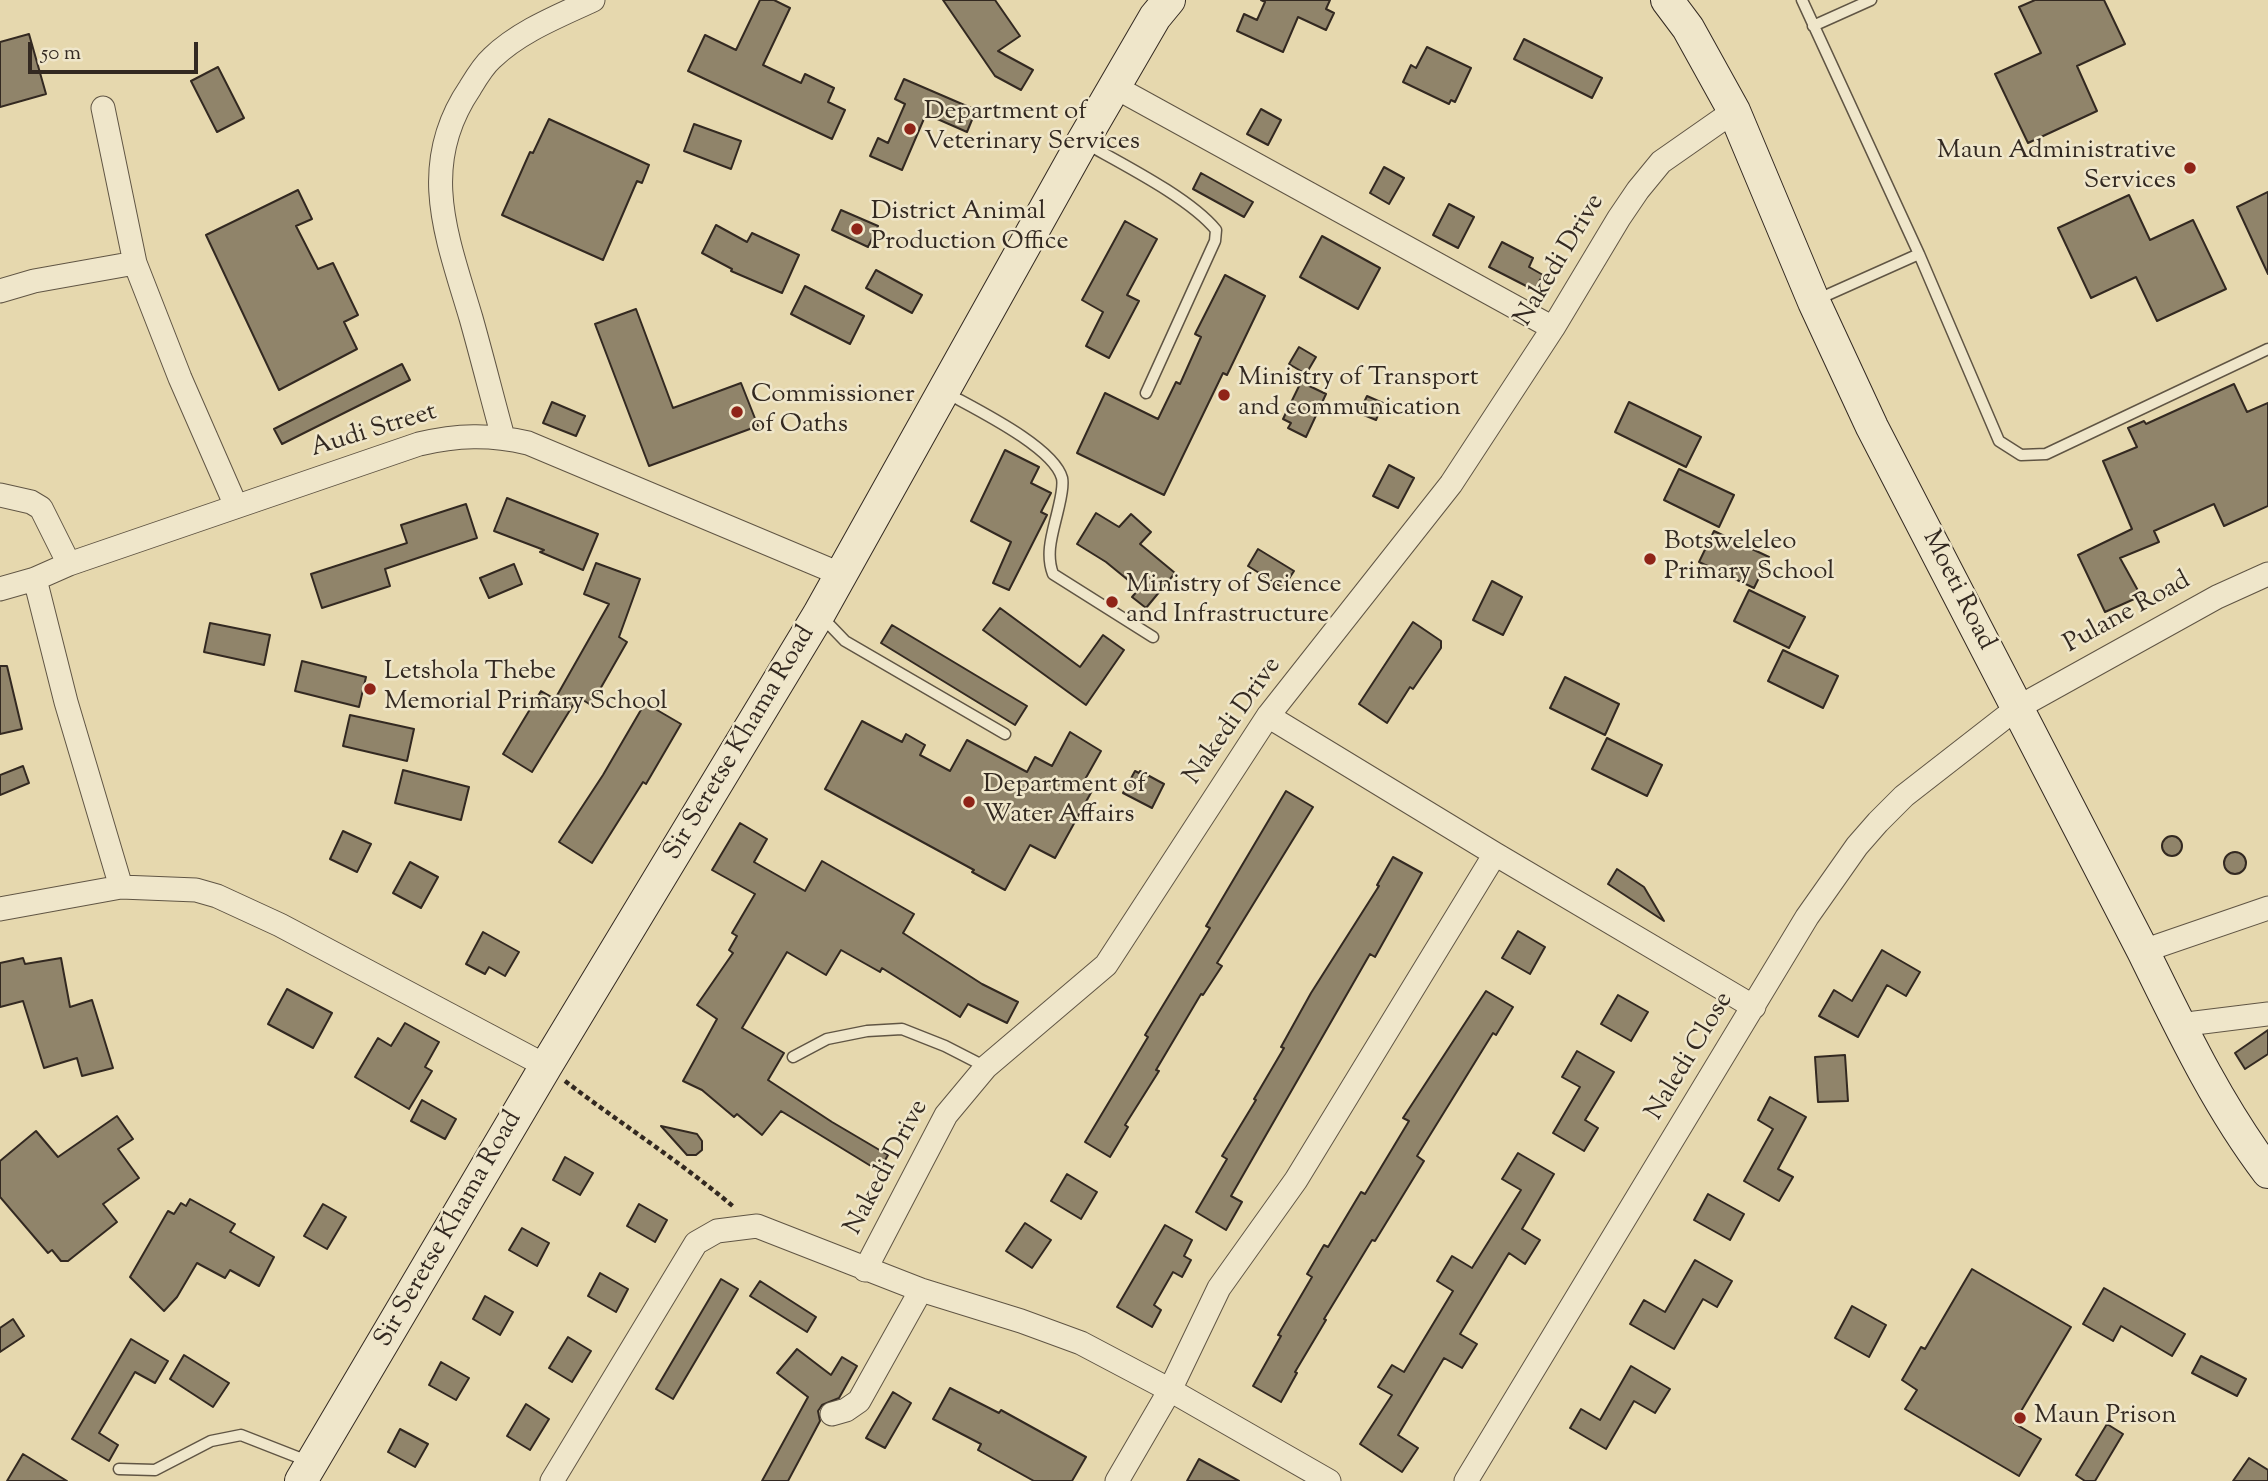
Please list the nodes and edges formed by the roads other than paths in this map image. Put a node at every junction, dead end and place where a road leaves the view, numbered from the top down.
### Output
1 (593, 0) edge
2 (1169, 0) edge
3 (1667, 0) edge
4 (1802, 0) edge
5 (1871, 0) edge
6 (1813, 26) junction
7 (1115, 87) junction
8 (103, 108) dead end
9 (1734, 111) junction
10 (1083, 141) junction
11 (1919, 254) junction
12 (135, 262) junction
13 (0, 291) edge
14 (1814, 302) junction
15 (1553, 328) junction
16 (2268, 349) edge
17 (944, 391) junction
18 (1146, 393) dead end
19 (503, 437) junction
20 (0, 495) edge
21 (236, 506) junction
22 (69, 564) junction
23 (840, 574) junction
24 (2268, 574) edge
25 (35, 579) junction
26 (0, 589) edge
27 (819, 614) junction
28 (1153, 638) dead end
29 (2017, 708) junction
30 (1268, 716) junction
31 (1005, 734) dead end
32 (1495, 854) junction
33 (121, 887) junction
34 (2268, 908) edge
35 (0, 909) edge
36 (2143, 951) junction
37 (1754, 1007) junction
38 (2268, 1014) edge
39 (2179, 1025) junction
40 (793, 1057) dead end
41 (546, 1066) junction
42 (986, 1068) junction
43 (2268, 1171) edge
44 (865, 1270) junction
45 (921, 1290) junction
46 (1170, 1390) junction
47 (832, 1413) dead end
48 (119, 1469) dead end
49 (307, 1472) edge
50 (552, 1481) edge
51 (1117, 1481) edge
52 (1329, 1481) edge
53 (1466, 1481) edge

1 - 19 street
2 - 7 main road, Sir Seretse Khama Road
3 - 9 main road, Moeti Road
4 - 6 lane
5 - 6 lane
6 - 11 lane
7 - 10 main road, Sir Seretse Khama Road
7 - 15 street
8 - 12 street
9 - 14 main road, Moeti Road
9 - 15 street, Nakedi Drive
10 - 17 main road, Sir Seretse Khama Road
10 - 18 lane
11 - 14 lane
11 - 16 lane
12 - 13 street
12 - 21 street
14 - 29 main road, Moeti Road
15 - 30 street, Nakedi Drive
17 - 23 main road, Sir Seretse Khama Road
17 - 28 lane
19 - 21 street, Audi Street
19 - 23 street, Audi Street
20 - 22 street
21 - 22 street, Audi Street
22 - 25 street, Audi Street
23 - 27 main road, Sir Seretse Khama Road
24 - 29 street, Pulane Road
25 - 26 street, Audi Street
25 - 33 street
27 - 31 lane
27 - 41 main road, Sir Seretse Khama Road
29 - 36 main road, Moeti Road
29 - 37 street, Naledi Close
30 - 32 street
30 - 42 street, Nakedi Drive
32 - 37 street
32 - 46 street
33 - 35 street
33 - 41 street
34 - 36 street
36 - 39 main road, Moeti Road
37 - 53 street, Naledi Close
38 - 39 street
39 - 43 main road, Moeti Road
40 - 42 lane
41 - 49 main road, Sir Seretse Khama Road
42 - 44 street, Nakedi Drive
44 - 45 street
44 - 50 street
45 - 46 street
45 - 47 street
46 - 51 street
46 - 52 street
48 - 49 lane

